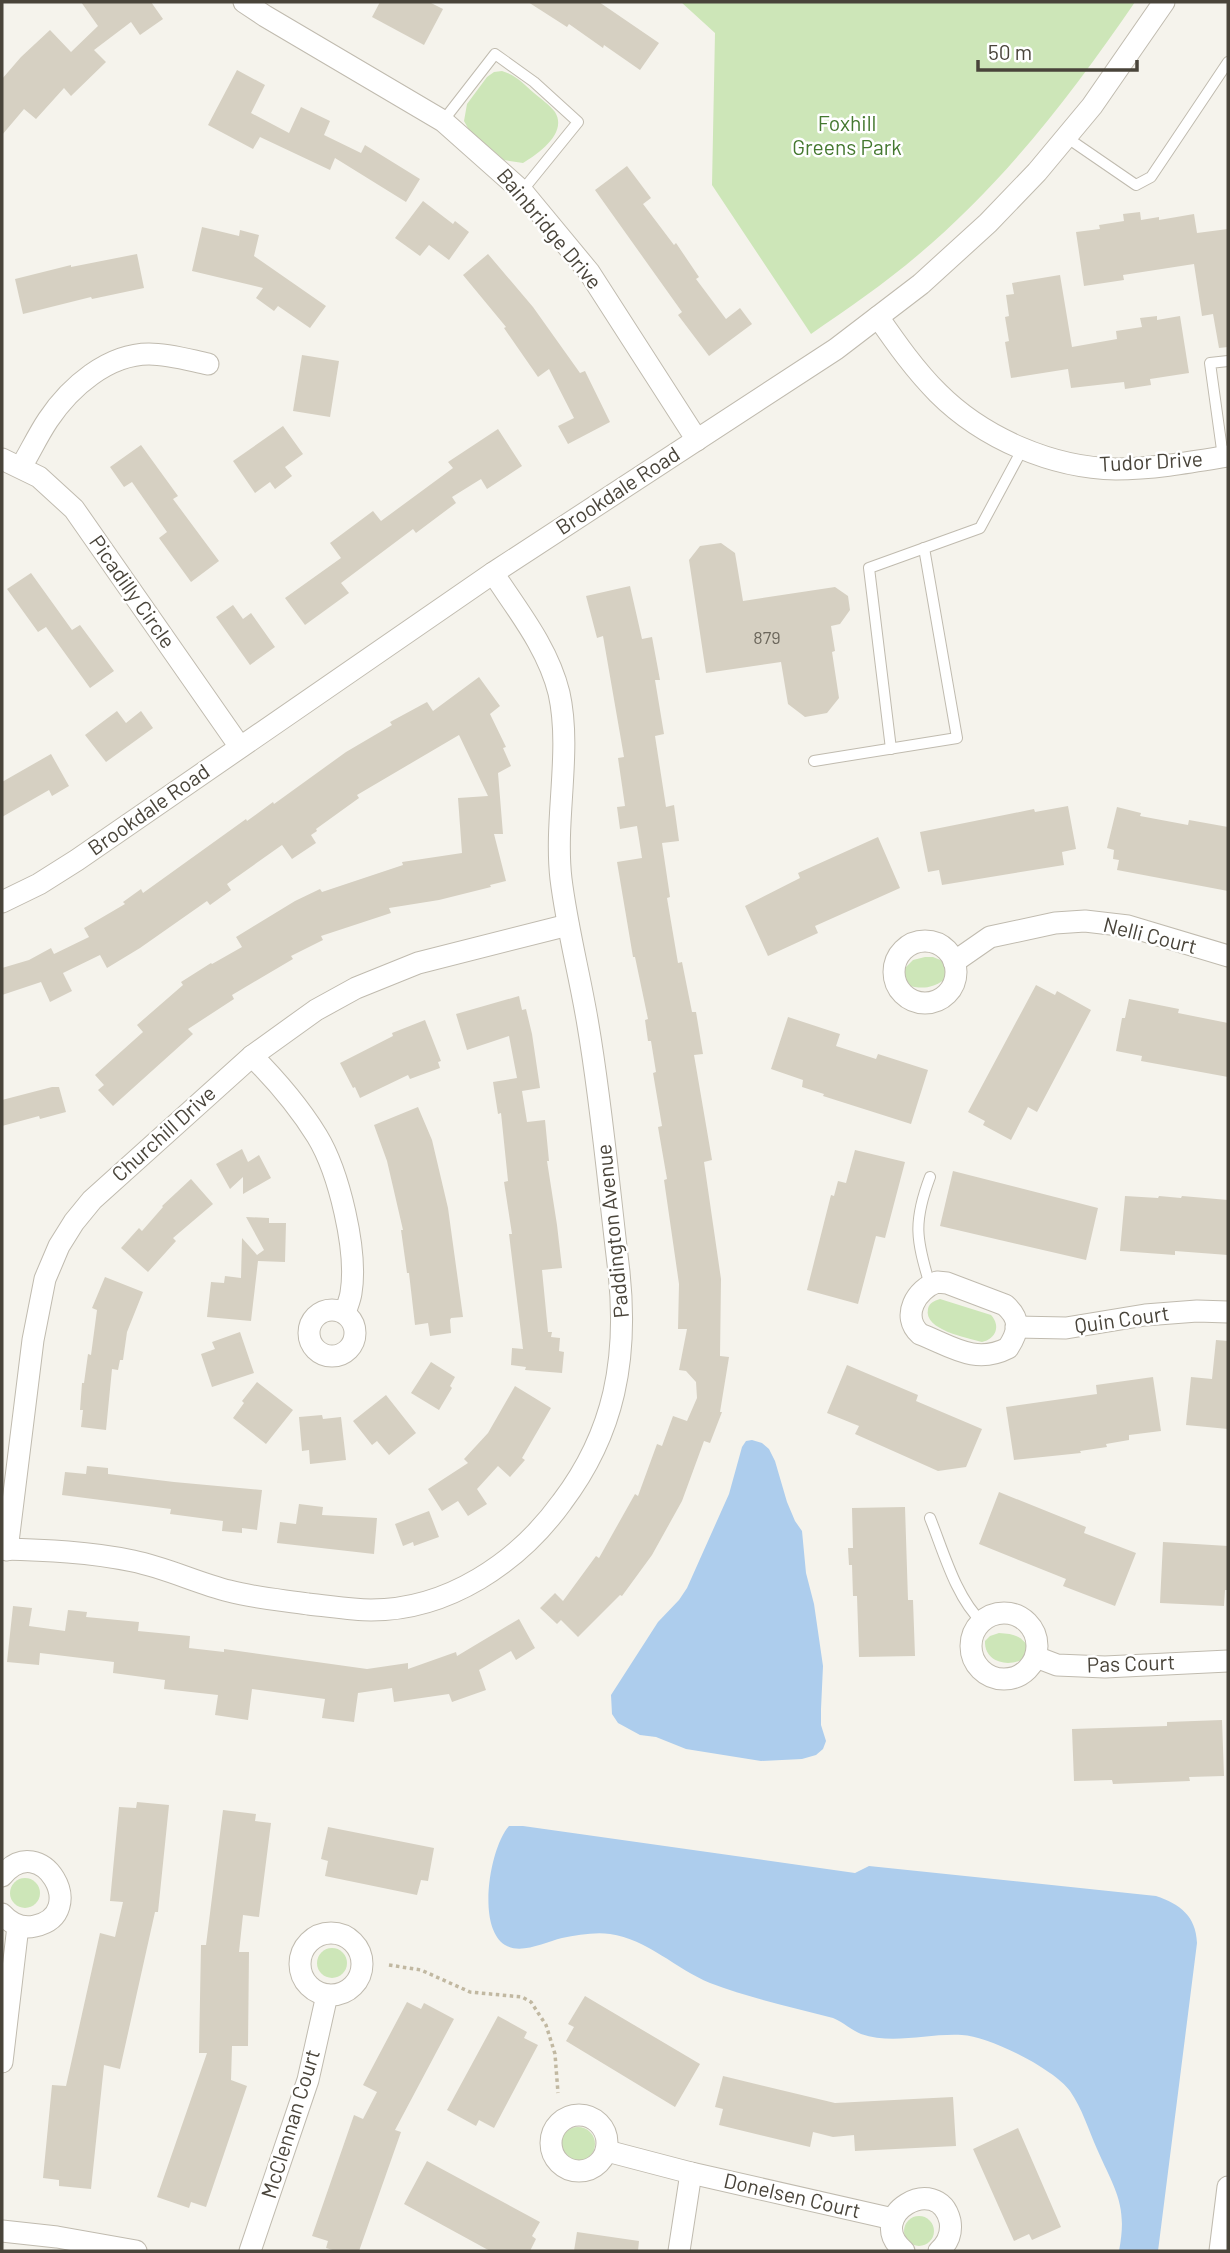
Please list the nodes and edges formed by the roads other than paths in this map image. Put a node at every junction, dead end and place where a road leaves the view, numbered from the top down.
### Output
1 (244, 2) edge
2 (1164, 2) edge
3 (1228, 62) edge
4 (443, 121) junction
5 (1066, 137) junction
6 (522, 191) junction
7 (878, 317) junction
8 (1228, 360) edge
9 (208, 364) dead end
10 (697, 440) junction
11 (1023, 448) junction
12 (1226, 457) edge
13 (12, 463) edge
14 (924, 548) junction
15 (493, 573) junction
16 (240, 747) junction
17 (891, 749) junction
18 (814, 761) dead end
19 (2, 902) edge
20 (568, 925) junction
21 (1228, 956) edge
22 (954, 962) dead end
23 (252, 1056) junction
24 (930, 1177) dead end
25 (930, 1285) junction
26 (1228, 1312) edge
27 (345, 1313) dead end
28 (1016, 1327) junction
29 (930, 1518) dead end
30 (4, 1549) edge
31 (982, 1622) junction
32 (1035, 1657) junction
33 (1228, 1661) edge
34 (2, 1876) edge
35 (10, 1920) edge
36 (327, 1995) dead end
37 (2, 2062) edge
38 (607, 2151) dead end
39 (691, 2173) junction
40 (1228, 2187) edge
41 (893, 2219) junction
42 (2, 2231) edge
43 (136, 2251) edge
44 (250, 2251) edge
45 (679, 2251) edge
46 (904, 2251) edge
47 (939, 2251) edge
48 (1220, 2251) edge

1 - 4 street, Bainbridge Drive
2 - 5 street, Brookdale Road
3 - 5 lane
4 - 6 street, Bainbridge Drive
4 - 6 lane
5 - 7 street, Brookdale Road
6 - 10 street, Bainbridge Drive
7 - 10 street, Brookdale Road
7 - 11 street, Tudor Drive
8 - 12 lane
9 - 13 street
10 - 15 street, Brookdale Road
11 - 12 street, Tudor Drive
11 - 14 lane
13 - 16 street, Picadilly Circle
14 - 17 lane
14 - 17 lane
15 - 16 street, Brookdale Road
15 - 20 street, Paddington Avenue
16 - 19 street, Brookdale Road
17 - 18 lane
20 - 23 street, Churchill Drive
20 - 30 street, Paddington Avenue
21 - 22 street, Nelli Court
23 - 27 street
23 - 30 street, Churchill Drive
24 - 25 lane
25 - 28 street
25 - 28 street
26 - 28 street, Quin Court
29 - 31 lane
31 - 32 street
31 - 32 street
32 - 33 street, Pas Court
34 - 35 street
35 - 37 street
36 - 44 street, McClennan Court
38 - 39 street, Donelsen Court
39 - 41 street, Donelsen Court
39 - 45 street
40 - 48 street
41 - 46 street
41 - 47 street
42 - 43 street

